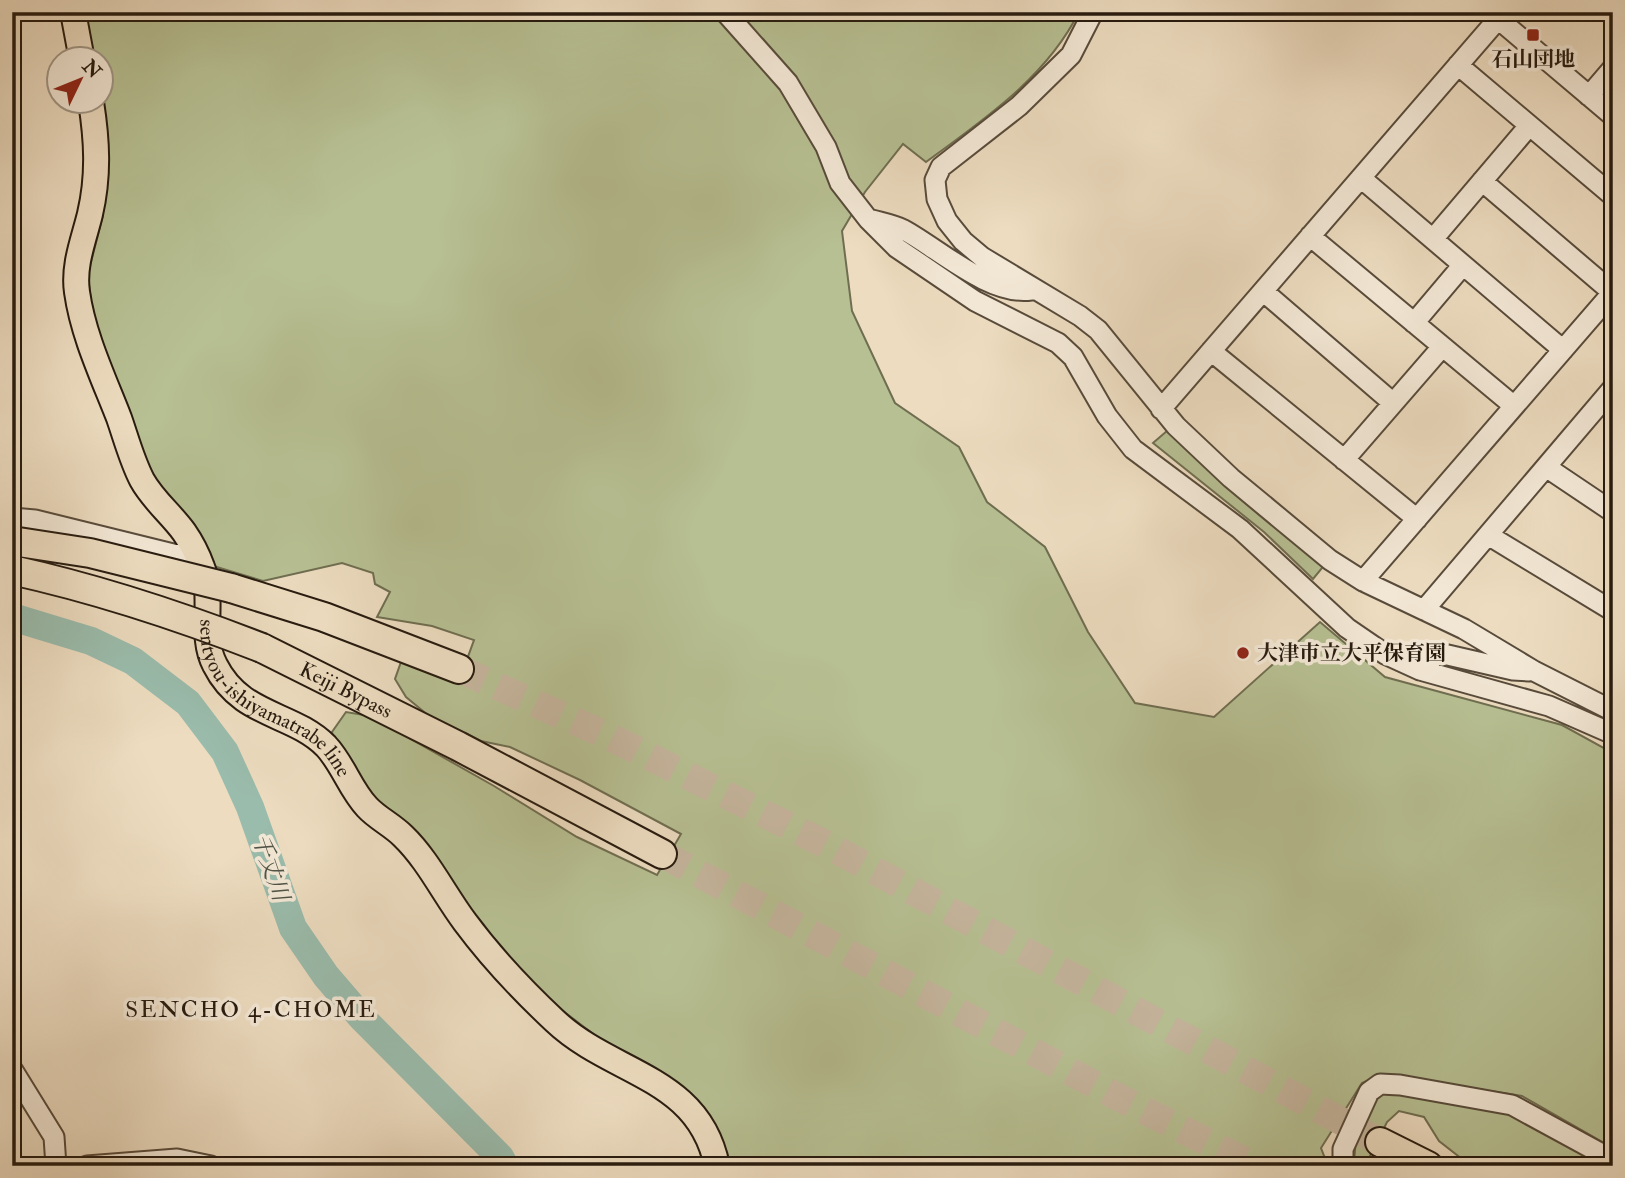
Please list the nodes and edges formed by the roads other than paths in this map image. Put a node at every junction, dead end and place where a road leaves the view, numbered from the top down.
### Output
1 (73, 12) edge
2 (725, 12) edge
3 (1093, 12) edge
4 (1494, 15) edge
5 (79, 46) edge
6 (1458, 65) junction
7 (1613, 68) edge
8 (1589, 96) junction
9 (93, 116) edge
10 (1613, 116) edge
11 (1530, 126) junction
12 (1361, 178) junction
13 (1482, 181) junction
14 (1613, 196) edge
15 (868, 219) junction
16 (1310, 236) junction
17 (1433, 239) junction
18 (1463, 265) junction
19 (1036, 289) junction
20 (1263, 291) junction
21 (1613, 292) edge
22 (1414, 323) junction
23 (1442, 347) junction
24 (1563, 350) junction
25 (1211, 351) junction
26 (1609, 402) edge
27 (1393, 403) junction
28 (1514, 406) junction
29 (1161, 409) junction
30 (1345, 460) junction
31 (1546, 467) junction
32 (1613, 512) edge
33 (12, 518) edge
34 (1417, 519) junction
35 (1488, 535) junction
36 (12, 541) edge
37 (195, 552) junction
38 (12, 570) edge
39 (1363, 581) junction
40 (1424, 610) junction
41 (1613, 611) edge
42 (458, 668) tunnel mouth
43 (1420, 670) junction
44 (1534, 671) junction
45 (1611, 707) edge
46 (1613, 734) edge
47 (662, 854) tunnel mouth
48 (15, 1075) edge
49 (1380, 1142) tunnel mouth
50 (1613, 1160) edge
51 (56, 1166) edge
52 (87, 1166) edge
53 (211, 1166) edge
54 (717, 1166) edge
55 (1346, 1166) edge
56 (1428, 1166) edge

1 - 5 main road
2 - 15 street
3 - 19 street
4 - 6 street
4 - 8 street
6 - 11 street
6 - 12 street
7 - 8 street
8 - 10 street
9 - 37 main road, sentyou-ishiyamatrabe line
11 - 13 street
11 - 14 street
12 - 16 street
12 - 17 street
13 - 17 street
13 - 21 street
15 - 19 street
15 - 43 street
16 - 20 street
16 - 22 street
17 - 18 street
18 - 22 street
18 - 24 street
19 - 29 street
20 - 25 street
20 - 27 street
21 - 24 street
22 - 23 street
23 - 27 street
23 - 28 street
24 - 28 street
25 - 29 street
25 - 30 street
26 - 31 street
27 - 30 street
28 - 34 street
29 - 39 street
30 - 34 street
31 - 32 street
31 - 35 street
33 - 37 street
34 - 39 street
35 - 40 street
35 - 41 street
36 - 42 highway, bridge
37 - 54 main road, sentyou-ishiyamatrabe line
38 - 47 highway, Keiji Bypass, bridge
39 - 40 street
40 - 44 street
43 - 44 street
43 - 46 street
44 - 45 street
48 - 51 street
49 - 56 highway
50 - 55 street
52 - 53 street

